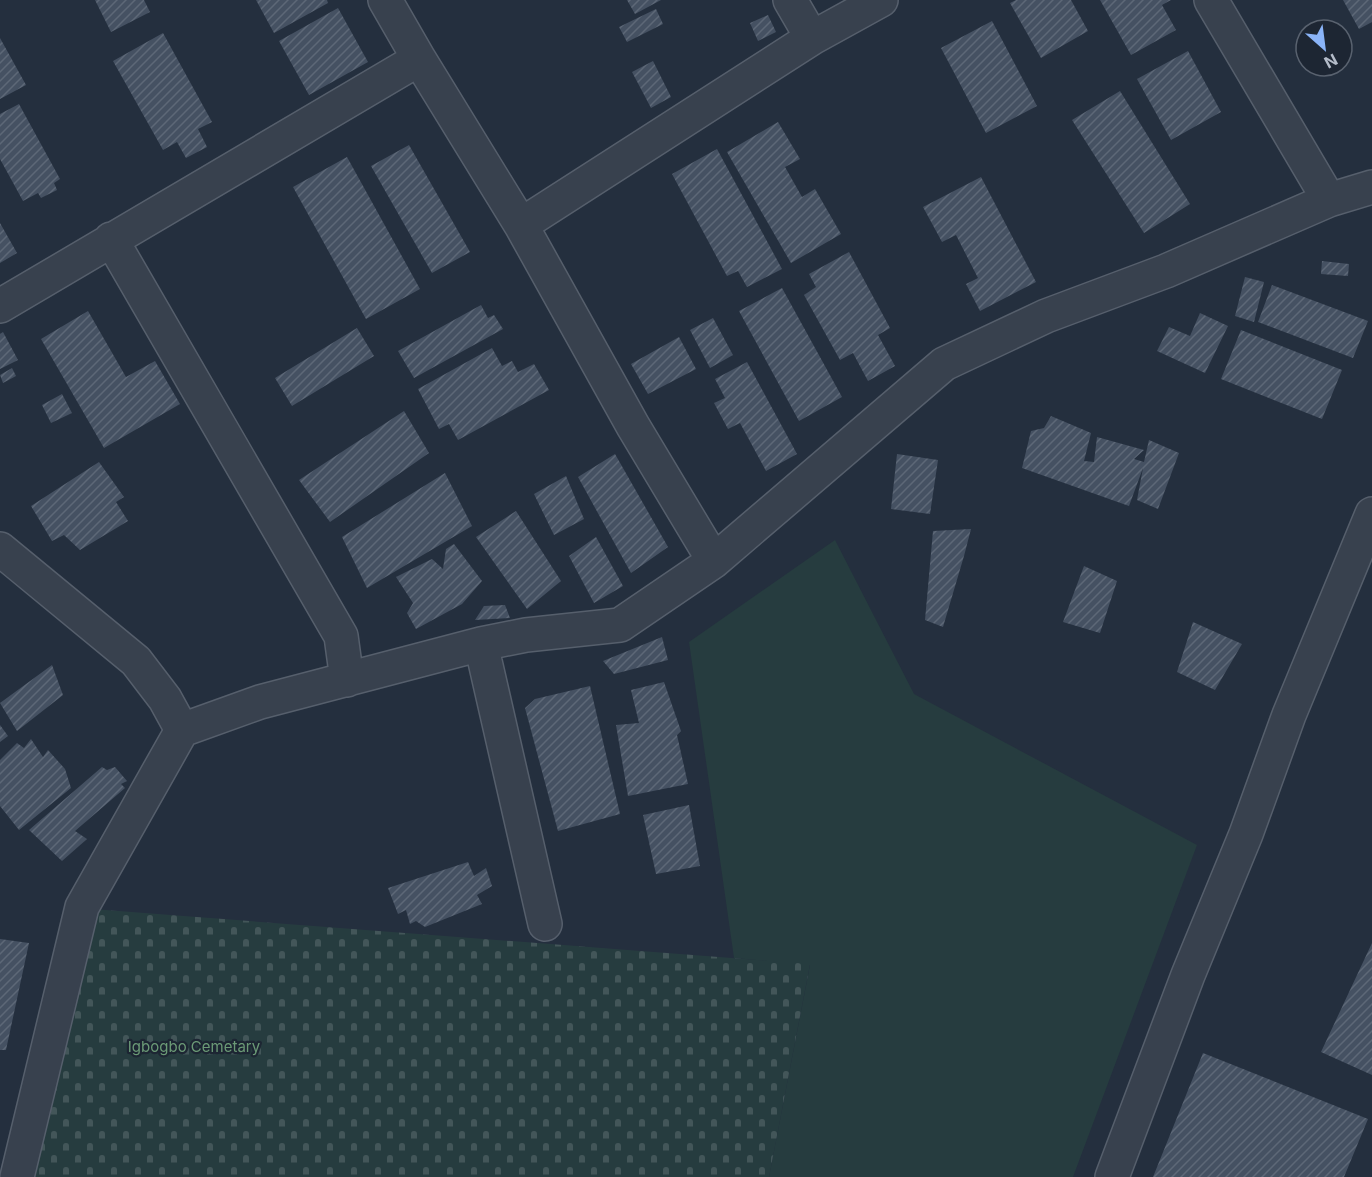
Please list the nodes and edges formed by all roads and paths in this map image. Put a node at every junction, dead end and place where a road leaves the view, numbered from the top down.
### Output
1 (385, 0) edge
2 (790, 0) edge
3 (881, 0) edge
4 (1211, 0) edge
5 (812, 38) junction
6 (419, 59) junction
7 (1372, 187) edge
8 (1329, 200) junction
9 (521, 225) junction
10 (111, 240) junction
11 (0, 306) edge
12 (1372, 514) edge
13 (0, 549) edge
14 (714, 561) junction
15 (481, 644) junction
16 (347, 680) junction
17 (182, 730) junction
18 (545, 924) dead end
19 (17, 1177) edge
20 (1112, 1177) edge

1 - 6 street
2 - 5 street
3 - 5 street
4 - 8 street
5 - 9 street
6 - 9 street
6 - 10 street
7 - 8 street
8 - 14 street
9 - 14 street
10 - 11 street
10 - 16 street
12 - 20 street
13 - 17 street
14 - 15 street
15 - 16 street
15 - 18 street
16 - 17 street
17 - 19 street

